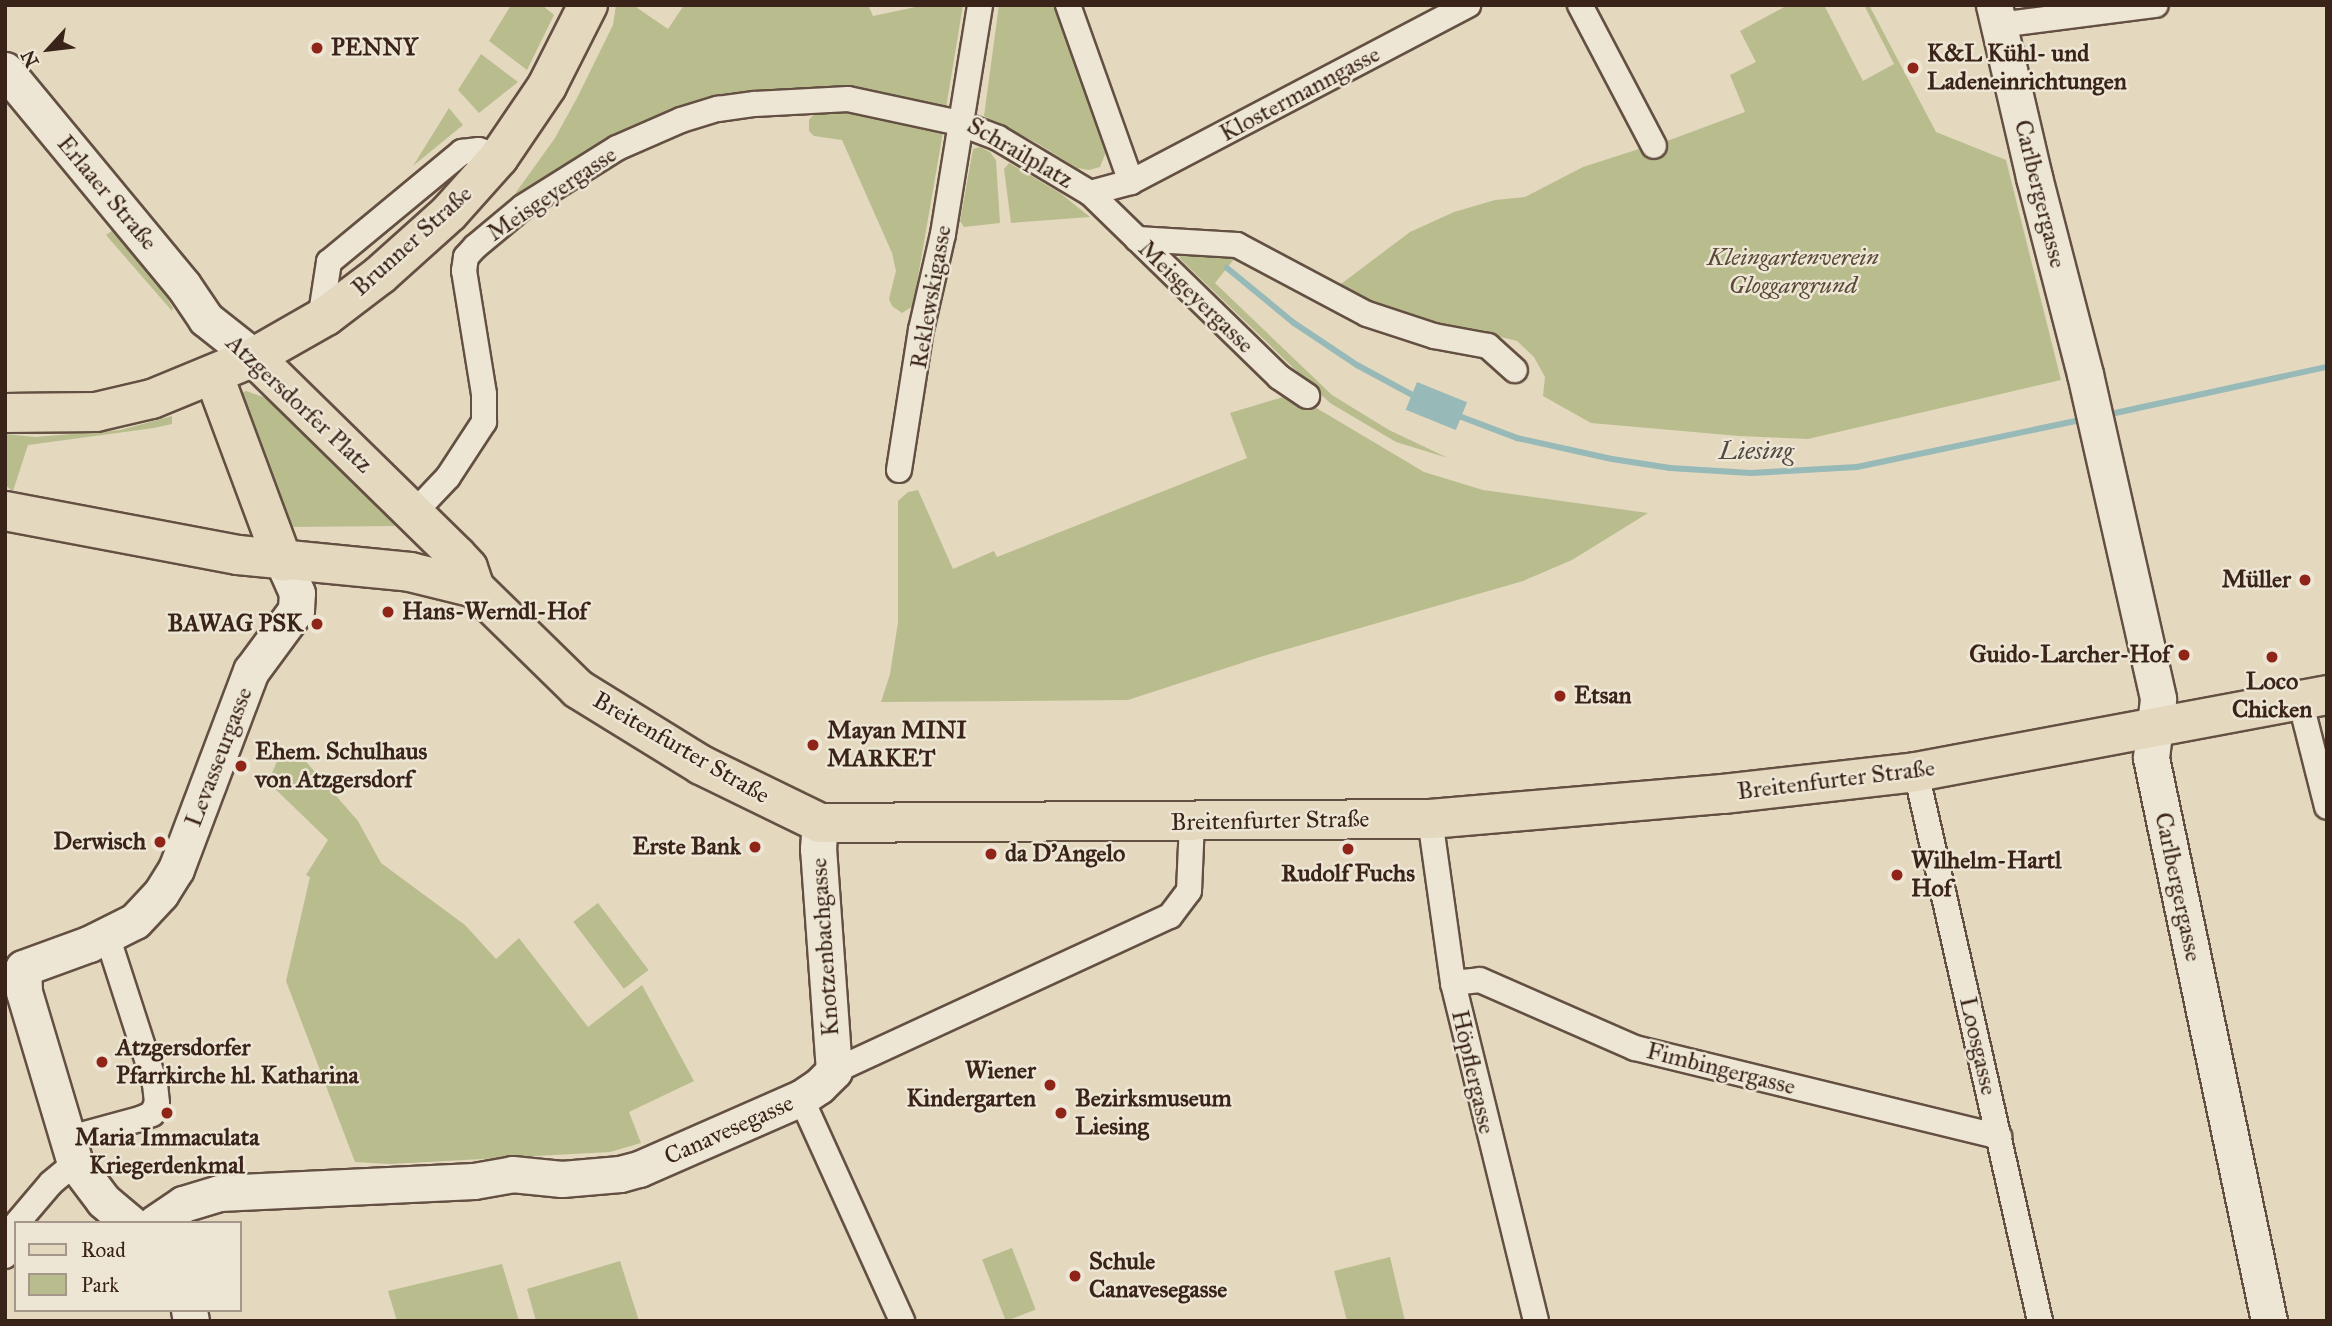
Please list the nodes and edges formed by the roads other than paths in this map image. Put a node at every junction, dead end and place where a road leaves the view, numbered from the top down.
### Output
1 (588, 5) edge
2 (980, 5) edge
3 (1068, 5) edge
4 (1468, 5) edge
5 (1580, 5) edge
6 (2157, 5) edge
7 (1996, 15) edge
8 (5, 69) edge
9 (959, 123) junction
10 (1654, 146) dead end
11 (1131, 182) junction
12 (1090, 193) junction
13 (1137, 239) junction
14 (206, 319) junction
15 (254, 357) junction
16 (1515, 370) dead end
17 (214, 376) junction
18 (1307, 396) dead end
19 (5, 413) edge
20 (899, 470) dead end
21 (5, 511) edge
22 (419, 519) junction
23 (283, 562) junction
24 (410, 572) junction
25 (475, 588) junction
26 (2313, 697) edge
27 (2154, 728) junction
28 (1916, 772) junction
29 (2327, 807) edge
30 (1430, 819) junction
31 (820, 823) junction
32 (1192, 823) junction
33 (107, 935) junction
34 (14, 966) edge
35 (1453, 983) junction
36 (834, 1071) junction
37 (801, 1098) junction
38 (1998, 1137) junction
39 (71, 1151) junction
40 (20, 1221) edge
41 (128, 1221) edge
42 (158, 1221) edge
43 (14, 1233) edge
44 (5, 1256) edge
45 (902, 1321) edge
46 (1536, 1321) edge
47 (2040, 1321) edge
48 (2269, 1321) edge

1 - 15 main road, Brunner Straße
2 - 9 street, Schrailplatz
3 - 11 street
4 - 11 street, Klostermanngasse
5 - 10 street
6 - 7 street
7 - 27 street, Carlbergergasse
8 - 14 street, Erlaaer Straße
9 - 12 street, Schrailplatz
9 - 20 street, Reklewskigasse
9 - 22 street, Meisgeyergasse
11 - 12 street, Schrailplatz
12 - 13 street, Meisgeyergasse
13 - 16 street
13 - 18 street, Meisgeyergasse
14 - 15 street, Atzgersdorfer Platz
14 - 17 street, Atzgersdorfer Platz
15 - 17 main road, Brunner Straße
15 - 22 main road, Atzgersdorfer Platz
17 - 19 main road, Brunner Straße
17 - 23 main road, Atzgersdorfer Platz
21 - 23 main road
22 - 24 main road
22 - 25 main road, Atzgersdorfer Platz
23 - 24 main road
23 - 33 street, Levasseurgasse
24 - 25 main road
25 - 31 main road, Breitenfurter Straße
26 - 27 main road, Breitenfurter Straße
26 - 29 street
27 - 28 main road, Breitenfurter Straße
27 - 48 street, Carlbergergasse
28 - 30 main road, Breitenfurter Straße
28 - 38 street, Loosgasse
30 - 32 main road, Breitenfurter Straße
30 - 35 street, Höpflergasse
31 - 32 main road, Breitenfurter Straße
31 - 36 street, Knotzenbachgasse
32 - 36 street, Canavesegasse
33 - 34 street, Levasseurgasse
33 - 39 street
34 - 39 street
35 - 38 street, Fimbingergasse
35 - 46 street, Höpflergasse
36 - 37 street, Canavesegasse
37 - 42 street, Canavesegasse
37 - 45 street
38 - 47 street, Loosgasse
39 - 40 street
39 - 41 street
43 - 44 street

